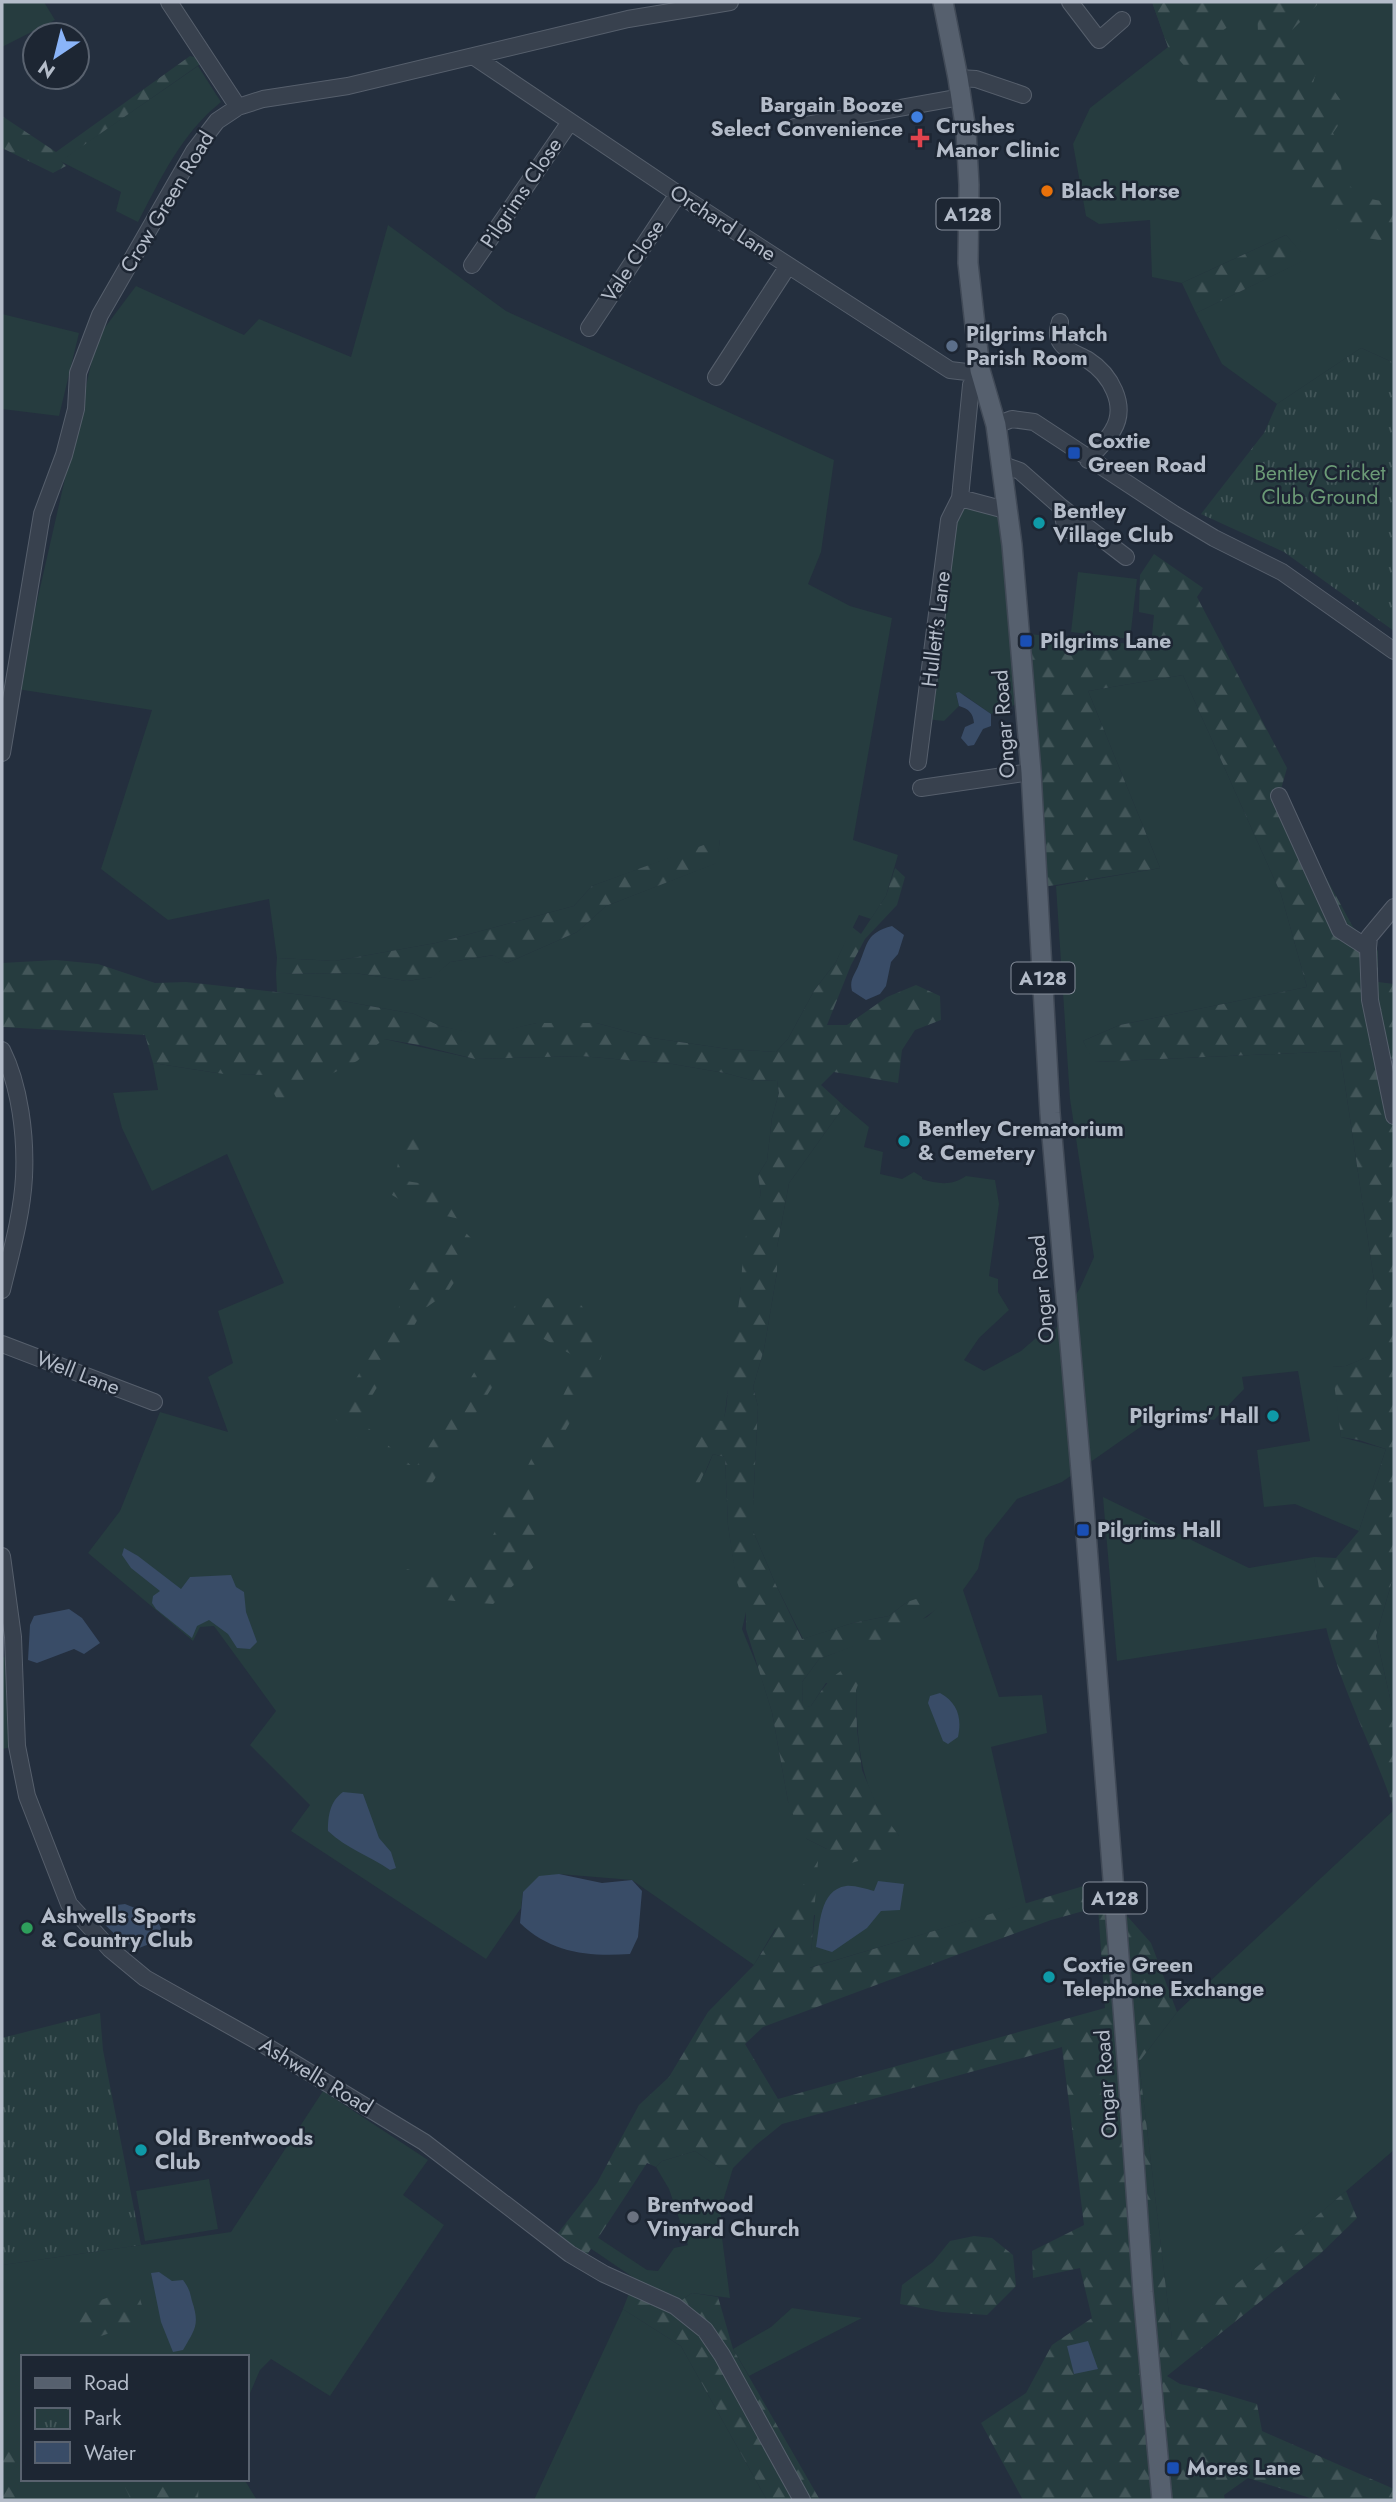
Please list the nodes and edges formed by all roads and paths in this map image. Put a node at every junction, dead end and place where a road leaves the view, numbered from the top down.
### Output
1 (169, 2) edge
2 (730, 2) edge
3 (943, 2) edge
4 (1070, 2) edge
5 (1122, 20) dead end
6 (473, 56) junction
7 (960, 87) junction
8 (1023, 95) dead end
9 (238, 107) junction
10 (570, 122) junction
11 (794, 127) dead end
12 (678, 194) junction
13 (472, 265) dead end
14 (788, 266) junction
15 (1060, 322) dead end
16 (589, 328) dead end
17 (980, 370) junction
18 (716, 377) dead end
19 (996, 425) junction
20 (1088, 460) junction
21 (1003, 465) junction
22 (960, 498) junction
23 (1061, 507) junction
24 (1009, 511) junction
25 (1066, 530) dead end
26 (1126, 557) dead end
27 (1394, 651) edge
28 (2, 753) edge
29 (918, 762) dead end
30 (1031, 772) junction
31 (921, 788) dead end
32 (1279, 796) dead end
33 (1394, 907) edge
34 (1368, 948) junction
35 (2, 1049) edge
36 (1394, 1116) edge
37 (2, 1290) edge
38 (2, 1344) edge
39 (154, 1402) dead end
40 (2, 1556) edge
41 (802, 2500) edge
42 (1162, 2500) edge

1 - 9 street
2 - 6 street, Crow Green Road
3 - 7 main road, Ongar Road / A128
4 - 5 street
6 - 9 street, Crow Green Road
6 - 10 street, Orchard Lane
7 - 8 street
7 - 11 street
7 - 17 main road, Ongar Road / A128
9 - 28 street, Crow Green Road
10 - 12 street, Orchard Lane
10 - 13 street, Pilgrims Close
12 - 14 street, Orchard Lane
12 - 16 street, Vale Close
14 - 17 street, Orchard Lane
14 - 18 street
15 - 20 street
17 - 19 main road, Ongar Road / A128
17 - 22 street, Hullett's Lane
19 - 20 street
19 - 21 main road, Ongar Road / A128
20 - 27 street
21 - 23 street
21 - 24 main road, Ongar Road / A128
22 - 24 street
22 - 29 street, Hullett's Lane
23 - 25 street
23 - 26 street
24 - 30 main road, Ongar Road / A128
30 - 31 street
30 - 42 main road, Ongar Road / A128
32 - 34 street
33 - 34 street
34 - 36 street
35 - 37 street
38 - 39 street, Well Lane
40 - 41 street, Ashwells Road

